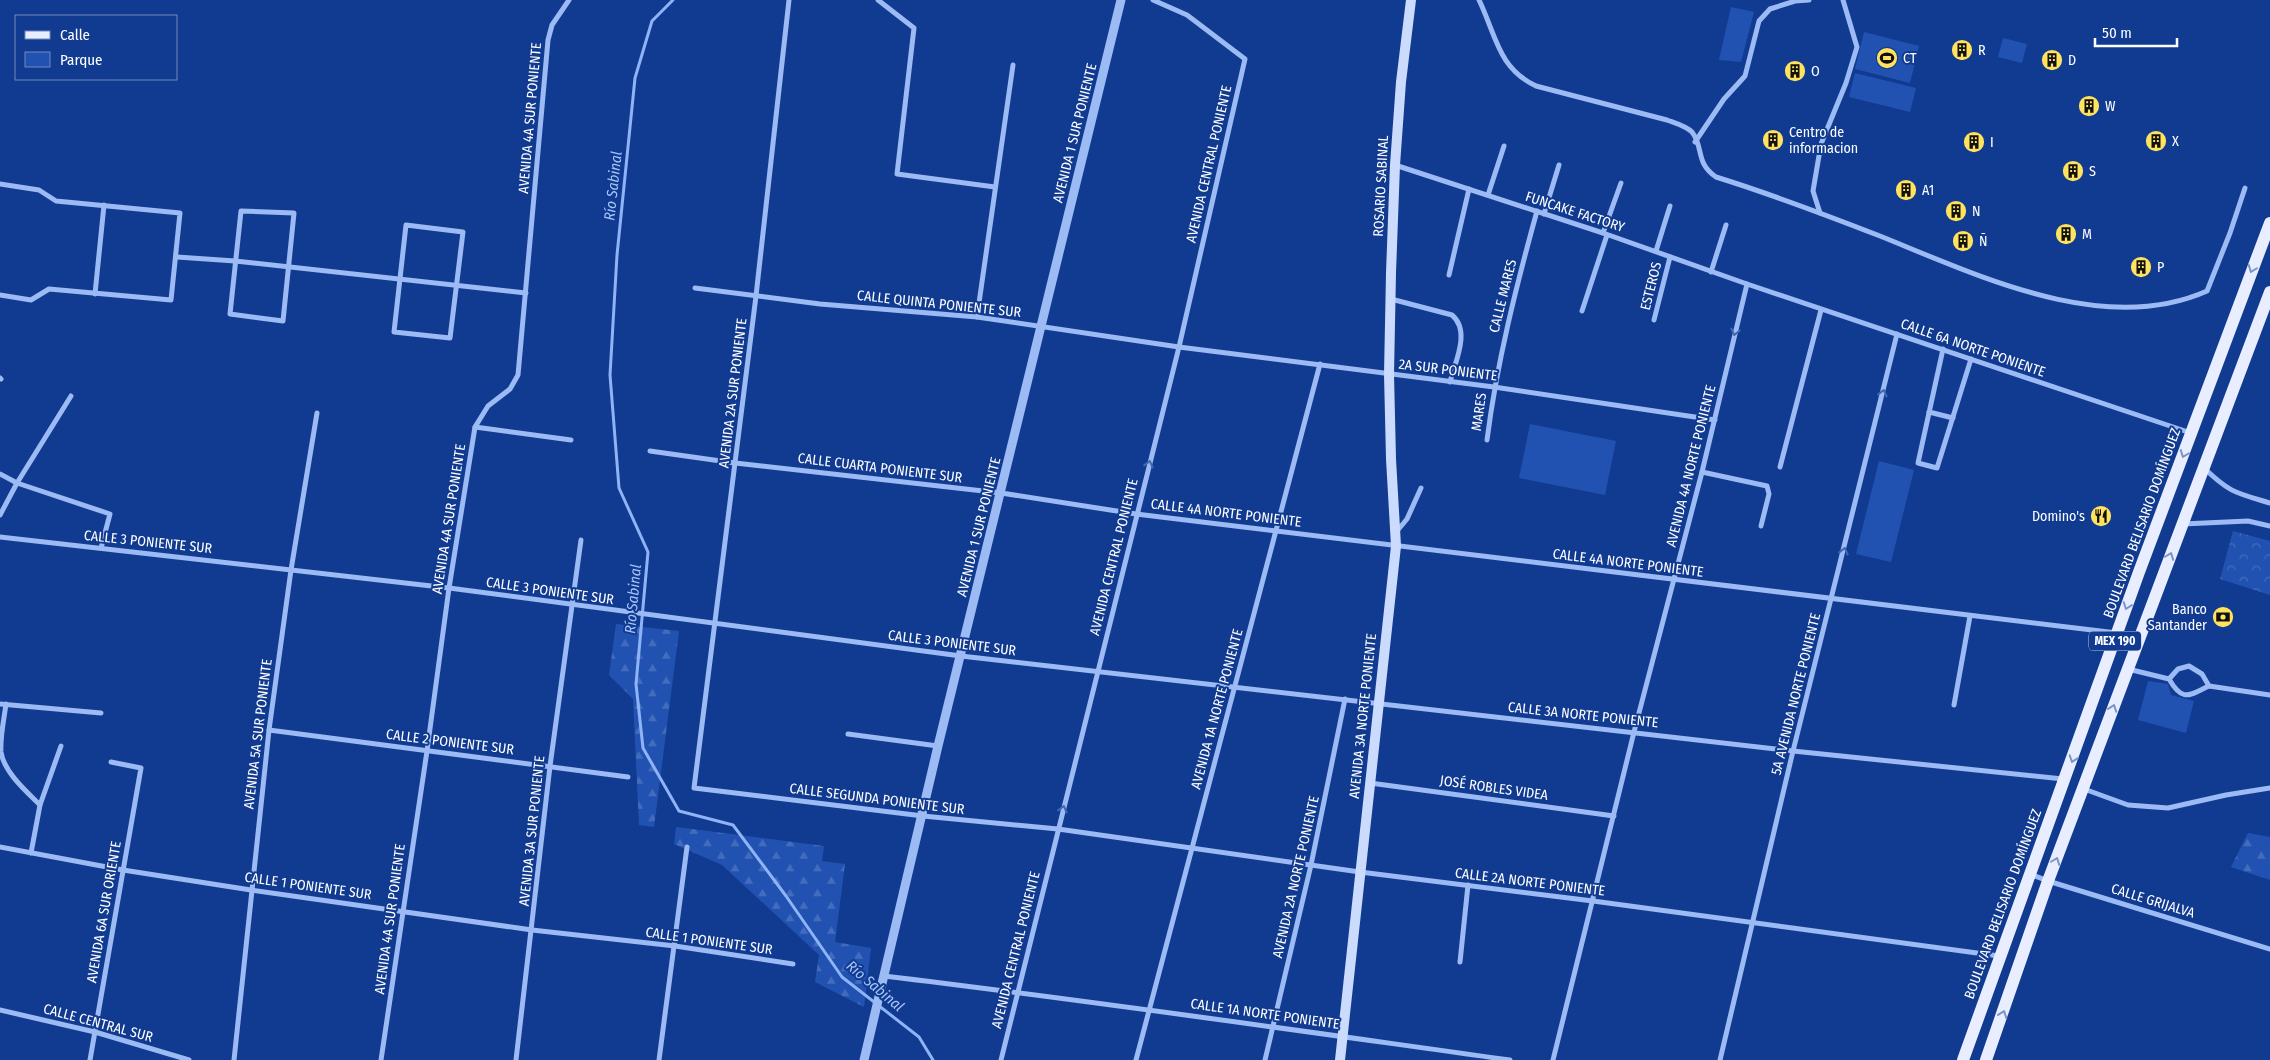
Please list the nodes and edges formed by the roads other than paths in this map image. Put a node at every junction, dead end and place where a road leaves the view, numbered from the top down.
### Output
1 (569, 0) edge
2 (789, 0) edge
3 (878, 0) edge
4 (1121, 0) edge
5 (1153, 0) edge
6 (1411, 0) edge
7 (1479, 0) edge
8 (1809, 0) edge
9 (1843, 0) edge
10 (1013, 66) dead end
11 (1695, 142) junction
12 (1504, 146) dead end
13 (1395, 165) junction
14 (1560, 165) dead end
15 (1621, 183) dead end
16 (0, 184) edge
17 (995, 187) junction
18 (2245, 188) dead end
19 (1469, 189) junction
20 (1488, 196) junction
21 (104, 205) junction
22 (1670, 206) dead end
23 (1537, 211) junction
24 (1820, 213) junction
25 (1544, 214) junction
26 (2270, 223) edge
27 (1726, 224) dead end
28 (1605, 234) junction
29 (1656, 251) junction
30 (177, 257) junction
31 (1670, 257) junction
32 (235, 261) junction
33 (289, 268) junction
34 (1710, 272) junction
35 (1449, 275) dead end
36 (400, 279) junction
37 (1747, 284) junction
38 (457, 285) junction
39 (695, 288) dead end
40 (2270, 292) edge
41 (526, 293) junction
42 (95, 294) junction
43 (0, 295) edge
44 (756, 296) junction
45 (1390, 299) junction
46 (1821, 310) junction
47 (1582, 311) dead end
48 (977, 317) junction
49 (1654, 320) dead end
50 (1042, 326) junction
51 (1897, 334) junction
52 (1179, 347) junction
53 (1943, 349) junction
54 (1971, 359) junction
55 (1320, 364) junction
56 (1388, 374) junction
57 (1450, 382) junction
58 (1494, 387) junction
59 (71, 396) dead end
60 (1929, 412) junction
61 (317, 413) dead end
62 (1952, 418) junction
63 (1715, 420) junction
64 (474, 428) junction
65 (2192, 434) junction
66 (571, 440) dead end
67 (1487, 440) dead end
68 (650, 451) dead end
69 (735, 463) junction
70 (1780, 467) dead end
71 (2204, 468) junction
72 (1702, 472) junction
73 (0, 474) edge
74 (17, 483) junction
75 (1420, 488) dead end
76 (1001, 493) junction
77 (2270, 503) edge
78 (1136, 514) junction
79 (0, 515) edge
80 (2182, 524) junction
81 (1761, 526) dead end
82 (2270, 526) edge
83 (1277, 530) junction
84 (1396, 533) junction
85 (0, 537) edge
86 (581, 540) dead end
87 (1396, 546) junction
88 (101, 548) junction
89 (290, 570) junction
90 (1674, 580) junction
91 (449, 588) junction
92 (1832, 598) junction
93 (571, 605) junction
94 (1970, 616) junction
95 (715, 625) junction
96 (2117, 634) junction
97 (961, 656) junction
98 (2127, 669) junction
99 (1097, 672) junction
100 (2169, 679) junction
101 (1233, 686) junction
102 (2209, 686) junction
103 (2270, 695) edge
104 (1346, 699) junction
105 (3, 704) edge
106 (1378, 704) junction
107 (1954, 705) dead end
108 (101, 713) dead end
109 (269, 730) junction
110 (1634, 732) junction
111 (848, 734) dead end
112 (60, 746) dead end
113 (938, 746) junction
114 (427, 751) junction
115 (1793, 751) junction
116 (111, 762) dead end
117 (550, 766) junction
118 (628, 777) dead end
119 (2066, 779) junction
120 (1370, 783) junction
121 (694, 788) joint
122 (2270, 788) edge
123 (2084, 789) junction
124 (40, 805) junction
125 (923, 816) junction
126 (1614, 816) junction
127 (1058, 829) junction
128 (0, 847) edge
129 (687, 847) dead end
130 (1192, 848) junction
131 (31, 852) junction
132 (1311, 865) junction
133 (123, 870) junction
134 (1360, 872) junction
135 (2030, 873) junction
136 (2048, 882) junction
137 (1468, 886) junction
138 (251, 890) junction
139 (1593, 901) junction
140 (402, 910) junction
141 (1753, 922) junction
142 (532, 930) junction
143 (675, 946) junction
144 (2270, 949) edge
145 (1999, 956) junction
146 (1460, 962) dead end
147 (793, 964) dead end
148 (882, 976) junction
149 (1018, 992) junction
150 (1150, 1009) junction
151 (0, 1010) edge
152 (1273, 1028) junction
153 (95, 1032) junction
154 (1342, 1037) junction
155 (90, 1060) edge
156 (189, 1060) edge
157 (234, 1060) edge
158 (382, 1060) edge
159 (516, 1060) edge
160 (659, 1060) edge
161 (864, 1060) edge
162 (1001, 1060) edge
163 (1136, 1060) edge
164 (1266, 1060) edge
165 (1340, 1060) edge
166 (1510, 1060) edge
167 (1554, 1060) edge
168 (1720, 1060) edge
169 (1963, 1060) edge
170 (1986, 1060) edge

1 - 41 street, AVENIDA 4A SUR PONIENTE
2 - 44 street, AVENIDA 2A SUR PONIENTE
3 - 17 street
4 - 50 street, AVENIDA 1 SUR PONIENTE
5 - 52 street, AVENIDA CENTRAL PONIENTE
6 - 13 main road, ROSARIO SABINAL
7 - 11 street
8 - 11 street
9 - 24 street
10 - 17 street
11 - 24 street
12 - 20 street
13 - 19 street, FUNCAKE FACTORY
13 - 45 main road, ROSARIO SABINAL
14 - 25 street
15 - 28 street
16 - 21 street
17 - 48 street
18 - 24 street
19 - 20 street, FUNCAKE FACTORY
19 - 35 street
20 - 23 street, FUNCAKE FACTORY
21 - 30 street
21 - 42 street
22 - 29 street, ESTEROS
23 - 25 street, FUNCAKE FACTORY
23 - 58 street, CALLE MARES
25 - 28 street, FUNCAKE FACTORY
26 -> 65 main road, BOULEVARD BELISARIO DOMÍNGUEZ / MEX 190
27 - 34 street
28 - 29 street, FUNCAKE FACTORY
28 - 47 street
29 - 31 street, FUNCAKE FACTORY
30 - 32 street
30 - 42 street
31 - 34 street, FUNCAKE FACTORY
31 - 49 street, ESTEROS
32 - 33 street
32 - 33 street
32 - 33 street
33 - 36 street
34 - 37 street, FUNCAKE FACTORY
36 - 38 street
36 - 38 street
36 - 38 street
37 - 46 street, CALLE 6A NORTE PONIENTE
37 -> 63 street, AVENIDA 4A NORTE PONIENTE
38 - 41 street
39 - 44 street, CALLE QUINTA PONIENTE SUR
40 - 71 main road, MEX 190
41 - 64 street, AVENIDA 4A SUR PONIENTE
42 - 43 street
44 - 48 street, CALLE QUINTA PONIENTE SUR
44 - 69 street, AVENIDA 2A SUR PONIENTE
45 - 56 main road, ROSARIO SABINAL
45 - 57 street
46 - 51 street, CALLE 6A NORTE PONIENTE
46 - 70 street
48 - 50 street, CALLE QUINTA PONIENTE SUR
50 - 52 street, CALLE QUINTA PONIENTE SUR
50 - 76 street, AVENIDA 1 SUR PONIENTE
51 - 53 street, CALLE 6A NORTE PONIENTE
92 -> 51 street, 5A AVENIDA NORTE PONIENTE
52 - 55 street, 2A SUR PONIENTE
78 -> 52 street, AVENIDA CENTRAL PONIENTE
53 - 54 street, CALLE 6A NORTE PONIENTE
53 - 60 street
54 - 62 street
54 - 65 street, CALLE 6A NORTE PONIENTE
55 - 56 street, 2A SUR PONIENTE
55 - 83 street, AVENIDA 1A NORTE PONIENTE
56 - 57 street, 2A SUR PONIENTE
56 - 84 main road, AVENIDA 3A NORTE PONIENTE
57 - 58 street, 2A SUR PONIENTE
58 - 63 street, 2A SUR PONIENTE
58 - 67 street, MARES
59 - 74 street
60 - 62 street
60 - 62 street
61 - 89 street, AVENIDA 5A SUR PONIENTE
63 - 72 street, AVENIDA 4A NORTE PONIENTE
64 - 66 street
64 - 91 street, AVENIDA 4A SUR PONIENTE
65 -> 96 main road, BOULEVARD BELISARIO DOMÍNGUEZ / MEX 190
68 - 69 street, CALLE CUARTA PONIENTE SUR
69 - 76 street, CALLE CUARTA PONIENTE SUR
69 - 95 street, AVENIDA 2A SUR PONIENTE
71 - 77 street
71 - 80 main road, MEX 190
72 - 81 street
72 - 90 street, AVENIDA 4A NORTE PONIENTE
73 - 74 street
74 - 79 street
74 - 88 street
75 - 84 street
76 - 78 street, CALLE CUARTA PONIENTE SUR
76 - 97 street, AVENIDA 1 SUR PONIENTE
78 - 83 street, CALLE 4A NORTE PONIENTE
78 - 99 street, AVENIDA CENTRAL PONIENTE
80 - 82 street
98 -> 80 main road, MEX 190
83 - 87 street, CALLE 4A NORTE PONIENTE
83 - 101 street, AVENIDA 1A NORTE PONIENTE
84 - 87 main road, AVENIDA 3A NORTE PONIENTE
85 - 88 street, CALLE 3 PONIENTE SUR
86 - 93 street, AVENIDA 3A SUR PONIENTE
87 - 90 street, CALLE 4A NORTE PONIENTE
87 - 106 main road, AVENIDA 3A NORTE PONIENTE
88 - 89 street, CALLE 3 PONIENTE SUR
89 - 91 street, CALLE 3 PONIENTE SUR
89 - 109 street, AVENIDA 5A SUR PONIENTE
90 - 92 street, CALLE 4A NORTE PONIENTE
90 - 110 street, AVENIDA 4A NORTE PONIENTE
91 - 93 street, CALLE 3 PONIENTE SUR
91 - 114 street, AVENIDA 4A SUR PONIENTE
92 - 94 street, CALLE 4A NORTE PONIENTE
92 - 115 street, 5A AVENIDA NORTE PONIENTE
93 - 95 street, CALLE 3 PONIENTE SUR
93 - 117 street, AVENIDA 3A SUR PONIENTE
94 - 96 street, CALLE 4A NORTE PONIENTE
94 - 107 street
95 - 97 street, CALLE 3 PONIENTE SUR
95 - 121 street, AVENIDA 2A SUR PONIENTE
96 -> 119 main road, BOULEVARD BELISARIO DOMÍNGUEZ / MEX 190
97 - 99 street, CALLE 3 PONIENTE SUR
97 - 113 street, AVENIDA 1 SUR PONIENTE
98 - 100 street
123 -> 98 main road, MEX 190
99 - 101 street, CALLE 3A NORTE PONIENTE
127 -> 99 street, AVENIDA CENTRAL PONIENTE
100 - 102 street
100 - 102 street
101 - 104 street, CALLE 3A NORTE PONIENTE
101 - 130 street, AVENIDA 1A NORTE PONIENTE
102 - 103 street
104 - 106 street, CALLE 3A NORTE PONIENTE
104 - 132 street, AVENIDA 2A NORTE PONIENTE
105 - 108 street
105 - 124 street
106 - 110 street, CALLE 3A NORTE PONIENTE
106 - 120 main road, AVENIDA 3A NORTE PONIENTE
109 - 114 street, CALLE 2 PONIENTE SUR
109 - 138 street, AVENIDA 5A SUR PONIENTE
110 - 115 street, CALLE 3A NORTE PONIENTE
110 - 126 street, AVENIDA 4A NORTE PONIENTE
111 - 113 street
112 - 124 street
113 - 125 street, AVENIDA 1 SUR PONIENTE
114 - 117 street, CALLE 2 PONIENTE SUR
114 - 140 street, AVENIDA 4A SUR PONIENTE
115 - 119 street, CALLE 3A NORTE PONIENTE
115 - 141 street, 5A AVENIDA NORTE PONIENTE
116 - 133 street, AVENIDA 6A SUR ORIENTE
117 - 118 street, CALLE 2 PONIENTE SUR
117 - 142 street, AVENIDA 3A SUR PONIENTE
119 - 135 main road, BOULEVARD BELISARIO DOMÍNGUEZ / MEX 190
120 - 126 street, JOSÉ ROBLES VIDEA
120 - 134 main road, AVENIDA 3A NORTE PONIENTE
121 - 125 street, CALLE SEGUNDA PONIENTE SUR
122 - 123 street
136 -> 123 main road, MEX 190
124 - 131 street
125 - 127 street, CALLE SEGUNDA PONIENTE SUR
125 - 148 street, AVENIDA 1 SUR PONIENTE
126 - 139 street, AVENIDA 4A NORTE PONIENTE
127 - 130 street, CALLE 2A NORTE PONIENTE
127 - 149 street, AVENIDA CENTRAL PONIENTE
128 - 131 street, CALLE 1 PONIENTE SUR
129 - 143 street
130 - 132 street, CALLE 2A NORTE PONIENTE
130 - 150 street, AVENIDA 1A NORTE PONIENTE
131 - 133 street, CALLE 1 PONIENTE SUR
132 - 134 street, CALLE 2A NORTE PONIENTE
132 - 152 street, AVENIDA 2A NORTE PONIENTE
133 - 138 street, CALLE 1 PONIENTE SUR
133 - 153 street, AVENIDA 6A SUR ORIENTE
134 - 137 street, CALLE 2A NORTE PONIENTE
134 - 154 main road, AVENIDA 3A NORTE PONIENTE
135 - 136 street, CALLE GRIJALVA
135 - 145 main road, BOULEVARD BELISARIO DOMÍNGUEZ / MEX 190
136 - 144 street, CALLE GRIJALVA
170 -> 136 main road, MEX 190
137 - 139 street, CALLE 2A NORTE PONIENTE
137 - 146 street
138 - 140 street, CALLE 1 PONIENTE SUR
138 - 157 street, AVENIDA 5A SUR PONIENTE
139 - 141 street, CALLE 2A NORTE PONIENTE
139 - 167 street, AVENIDA 4A NORTE PONIENTE
140 - 142 street, CALLE 1 PONIENTE SUR
140 - 158 street, AVENIDA 4A SUR PONIENTE
141 - 145 street, CALLE 2A NORTE PONIENTE
141 - 168 street, 5A AVENIDA NORTE PONIENTE
142 - 143 street, CALLE 1 PONIENTE SUR
142 - 159 street, AVENIDA 3A SUR PONIENTE
143 - 147 street, CALLE 1 PONIENTE SUR
143 - 160 street
145 - 169 main road, BOULEVARD BELISARIO DOMÍNGUEZ / MEX 190
148 - 149 street, CALLE 1A NORTE PONIENTE
148 - 161 street, AVENIDA 1 SUR PONIENTE
149 - 150 street, CALLE 1A NORTE PONIENTE
149 - 162 street, AVENIDA CENTRAL PONIENTE
150 - 152 street, CALLE 1A NORTE PONIENTE
150 - 163 street, AVENIDA 1A NORTE PONIENTE
151 - 153 street, CALLE CENTRAL SUR
152 - 154 street, CALLE 1A NORTE PONIENTE
152 - 164 street, AVENIDA 2A NORTE PONIENTE
153 - 155 street, AVENIDA 6A SUR ORIENTE
153 - 156 street, CALLE CENTRAL SUR
154 - 165 main road, AVENIDA 3A NORTE PONIENTE
154 - 166 street, CALLE 1A NORTE PONIENTE

